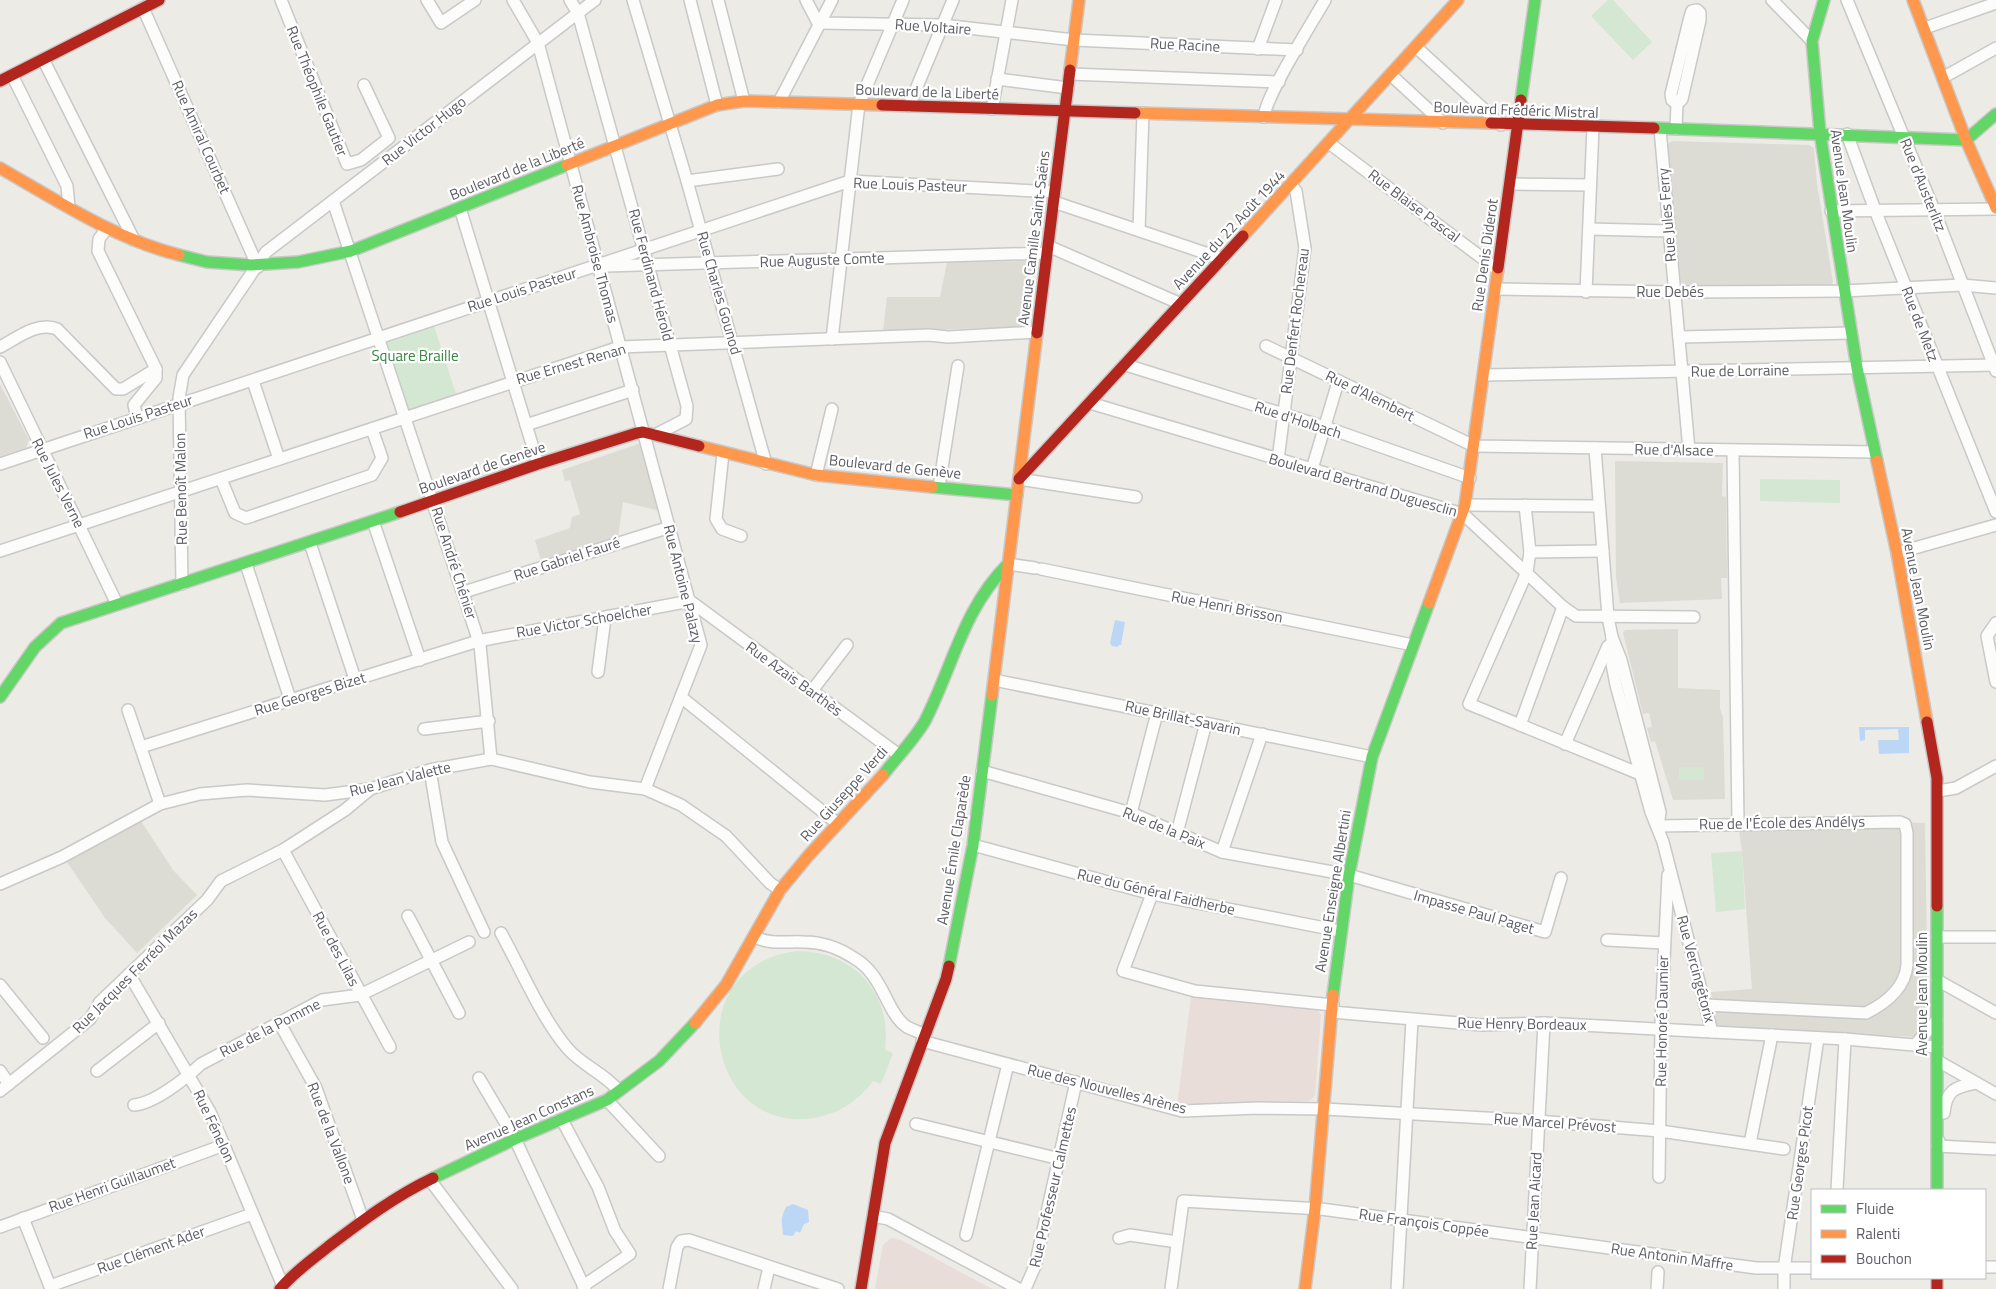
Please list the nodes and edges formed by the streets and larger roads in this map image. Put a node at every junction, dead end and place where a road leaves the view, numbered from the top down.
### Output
1 (159, 0) edge
2 (281, 0) edge
3 (427, 0) edge
4 (475, 0) edge
5 (513, 0) edge
6 (570, 0) edge
7 (595, 0) edge
8 (633, 0) edge
9 (690, 0) edge
10 (718, 0) edge
11 (806, 0) edge
12 (832, 0) edge
13 (903, 0) edge
14 (953, 0) edge
15 (1012, 0) edge
16 (1079, 0) edge
17 (1276, 0) edge
18 (1325, 0) edge
19 (1458, 0) edge
20 (1535, 0) edge
21 (1772, 0) edge
22 (1824, 0) edge
23 (1847, 0) edge
24 (1913, 0) edge
25 (1996, 3) edge
26 (143, 8) junction
27 (578, 13) junction
28 (818, 24) junction
29 (893, 24) junction
30 (942, 25) junction
31 (1925, 28) junction
32 (1006, 33) junction
33 (1074, 40) junction
34 (1812, 41) junction
35 (538, 43) junction
36 (1416, 47) junction
37 (1996, 48) edge
38 (1258, 49) junction
39 (1297, 50) junction
40 (43, 58) junction
41 (1070, 74) junction
42 (1391, 74) junction
43 (12, 75) junction
44 (1944, 77) junction
45 (997, 79) junction
46 (0, 81) edge
47 (1279, 82) junction
48 (364, 85) dead end
49 (1068, 88) junction
50 (744, 101) junction
51 (778, 102) junction
52 (717, 104) junction
53 (859, 104) junction
54 (1677, 104) junction
55 (908, 106) junction
56 (992, 109) junction
57 (1065, 111) junction
58 (1143, 113) junction
59 (1996, 114) edge
60 (1264, 117) junction
61 (1350, 120) junction
62 (1443, 123) junction
63 (670, 124) junction
64 (1501, 125) junction
65 (1518, 125) junction
66 (1593, 127) junction
67 (1660, 129) junction
68 (1676, 129) junction
69 (1820, 133) junction
70 (1847, 134) junction
71 (1904, 137) junction
72 (1966, 140) junction
73 (1329, 143) junction
74 (616, 145) junction
75 (571, 164) junction
76 (0, 168) edge
77 (778, 169) dead end
78 (687, 181) junction
79 (850, 181) junction
80 (1510, 184) junction
81 (1291, 185) junction
82 (1590, 185) junction
83 (1054, 197) junction
84 (334, 201) junction
85 (69, 207) junction
86 (460, 208) junction
87 (1996, 208) edge
88 (1874, 210) junction
89 (1934, 210) junction
90 (1831, 211) junction
91 (107, 228) junction
92 (1589, 229) junction
93 (1139, 230) junction
94 (701, 231) junction
95 (1669, 231) junction
96 (134, 240) junction
97 (1048, 249) junction
98 (644, 250) junction
99 (351, 251) junction
100 (841, 259) junction
101 (1223, 259) junction
102 (710, 263) junction
103 (597, 266) junction
104 (650, 266) junction
105 (258, 267) junction
106 (1498, 270) junction
107 (1962, 285) junction
108 (1906, 288) junction
109 (1996, 288) edge
110 (1496, 289) junction
111 (1844, 291) junction
112 (1586, 292) junction
113 (1674, 292) junction
114 (489, 302) junction
115 (1181, 304) junction
116 (1037, 332) junction
117 (1851, 333) junction
118 (379, 337) junction
119 (1679, 337) junction
120 (832, 340) junction
121 (733, 342) junction
122 (670, 344) junction
123 (1266, 346) dead end
124 (0, 347) edge
125 (620, 347) junction
126 (1291, 358) junction
127 (0, 362) edge
128 (1126, 365) junction
129 (1936, 365) junction
130 (958, 366) dead end
131 (1995, 367) edge
132 (1857, 368) junction
133 (156, 370) junction
134 (1682, 372) junction
135 (1484, 375) junction
136 (253, 380) junction
137 (513, 381) junction
138 (1338, 382) junction
139 (633, 390) junction
140 (180, 402) junction
141 (1090, 403) junction
142 (832, 409) dead end
143 (1284, 415) junction
144 (137, 417) junction
145 (406, 418) junction
146 (686, 419) junction
147 (526, 425) junction
148 (1325, 427) junction
149 (372, 429) junction
150 (643, 432) junction
151 (655, 435) junction
152 (688, 444) junction
153 (1474, 446) junction
154 (1595, 448) junction
155 (41, 450) junction
156 (1689, 450) junction
157 (1733, 451) junction
158 (1875, 452) junction
159 (723, 453) junction
160 (279, 459) junction
161 (1278, 460) junction
162 (0, 464) edge
163 (538, 464) junction
164 (766, 464) junction
165 (1312, 469) junction
166 (816, 475) junction
167 (1470, 478) junction
168 (221, 479) junction
169 (1019, 479) junction
170 (938, 487) junction
171 (182, 492) junction
172 (1017, 495) junction
173 (1136, 497) dead end
174 (434, 500) junction
175 (1525, 506) junction
176 (1598, 506) junction
177 (1464, 510) junction
178 (1996, 512) edge
179 (373, 521) junction
180 (80, 525) junction
181 (1996, 525) edge
182 (670, 527) junction
183 (741, 536) dead end
184 (310, 543) junction
185 (1603, 551) junction
186 (0, 552) edge
187 (1530, 552) junction
188 (1897, 554) junction
189 (246, 564) junction
190 (1008, 564) junction
191 (1527, 572) junction
192 (182, 584) junction
193 (464, 592) junction
194 (690, 601) junction
195 (117, 604) junction
196 (1563, 607) junction
197 (1694, 617) dead end
198 (605, 618) junction
199 (1608, 618) junction
200 (1996, 624) edge
201 (1612, 638) junction
202 (478, 641) junction
203 (1413, 644) junction
204 (847, 645) dead end
205 (420, 660) junction
206 (598, 672) dead end
207 (356, 680) junction
208 (994, 680) junction
209 (1996, 682) edge
210 (811, 692) junction
211 (0, 696) edge
212 (681, 697) junction
213 (290, 700) junction
214 (128, 710) dead end
215 (1157, 713) junction
216 (489, 721) junction
217 (1206, 723) junction
218 (1520, 725) junction
219 (424, 729) dead end
220 (1262, 734) junction
221 (1565, 744) junction
222 (141, 747) junction
223 (899, 755) junction
224 (1372, 757) junction
225 (491, 759) junction
226 (1996, 766) edge
227 (430, 770) junction
228 (982, 771) junction
229 (1640, 774) junction
230 (645, 788) junction
231 (370, 789) junction
232 (1938, 791) junction
233 (160, 804) junction
234 (1131, 813) junction
235 (838, 824) junction
236 (1738, 824) junction
237 (1658, 826) junction
238 (1177, 833) junction
239 (973, 845) junction
240 (283, 850) junction
241 (1222, 852) junction
242 (1669, 866) junction
243 (1348, 875) junction
244 (1561, 878) dead end
245 (0, 884) edge
246 (780, 890) junction
247 (1152, 894) junction
248 (408, 916) dead end
249 (1340, 931) junction
250 (484, 932) dead end
251 (501, 933) dead end
252 (755, 937) junction
253 (1937, 937) junction
254 (1996, 937) edge
255 (1607, 940) dead end
256 (468, 942) dead end
257 (1664, 943) junction
258 (430, 960) junction
259 (129, 974) junction
260 (1937, 980) junction
261 (0, 985) edge
262 (360, 995) junction
263 (1706, 1006) junction
264 (1333, 1008) junction
265 (459, 1013) dead end
266 (1996, 1013) edge
267 (1412, 1020) junction
268 (1937, 1020) junction
269 (279, 1022) junction
270 (159, 1023) junction
271 (1544, 1023) junction
272 (1661, 1030) junction
273 (1712, 1032) junction
274 (1772, 1035) junction
275 (43, 1038) dead end
276 (924, 1038) junction
277 (1818, 1038) junction
278 (1845, 1039) junction
279 (1915, 1045) junction
280 (390, 1047) dead end
281 (1937, 1047) junction
282 (1938, 1061) junction
283 (1008, 1064) junction
284 (0, 1071) edge
285 (97, 1071) dead end
286 (189, 1075) junction
287 (479, 1078) dead end
288 (1076, 1082) junction
289 (1976, 1082) junction
290 (5, 1087) edge
291 (618, 1090) junction
292 (1996, 1094) edge
293 (607, 1100) junction
294 (134, 1105) dead end
295 (1325, 1109) junction
296 (1407, 1114) junction
297 (562, 1120) junction
298 (1538, 1121) junction
299 (916, 1124) dead end
300 (1660, 1130) junction
301 (515, 1139) junction
302 (989, 1143) junction
303 (1750, 1143) junction
304 (224, 1145) junction
305 (1937, 1146) junction
306 (1784, 1149) dead end
307 (1996, 1149) edge
308 (659, 1156) dead end
309 (1060, 1159) junction
310 (1659, 1177) dead end
311 (430, 1180) junction
312 (1837, 1189) edge
313 (1937, 1189) edge
314 (1315, 1209) junction
315 (252, 1214) junction
316 (873, 1216) junction
317 (23, 1218) junction
318 (1400, 1219) junction
319 (363, 1220) junction
320 (0, 1227) edge
321 (966, 1235) dead end
322 (1119, 1238) dead end
323 (1532, 1238) junction
324 (1177, 1242) junction
325 (769, 1267) junction
326 (1811, 1268) edge
327 (1784, 1269) junction
328 (1658, 1272) dead end
329 (50, 1287) edge
330 (283, 1288) edge
331 (584, 1288) edge
332 (512, 1289) edge
333 (669, 1289) edge
334 (764, 1289) edge
335 (838, 1289) edge
336 (861, 1289) edge
337 (1018, 1289) edge
338 (1025, 1289) edge
339 (1171, 1289) edge
340 (1305, 1289) edge
341 (1397, 1289) edge
342 (1530, 1289) edge
343 (1657, 1289) edge
344 (1784, 1289) edge

1 - 26 street
2 - 48 street, Rue Théophile Gautier
3 - 4 street
5 - 35 street, Rue Ambroise Thomas
6 - 27 street, Rue Ferdinand Hérold
7 - 27 street, Rue Victor Hugo
8 - 63 street, Rue Charles Gounod
9 - 52 street
10 - 50 street
11 - 28 street
12 - 28 street
13 - 29 street
14 - 30 street
15 - 32 street
16 - 33 street, Avenue Camille Saint-Saëns
17 - 38 street
18 - 39 street
19 - 36 street, Avenue du 22 Août 1944
20 - 65 street, Rue Denis Diderot
21 - 34 street
22 - 34 street, Avenue Jean Moulin
23 - 71 street, Rue d'Austerlitz
24 - 31 street
25 - 31 street
26 - 40 street
26 - 105 street, Rue Amiral Courbet
27 - 35 street, Rue Victor Hugo
27 - 74 street, Rue Ferdinand Hérold
28 - 29 street, Rue Voltaire
28 - 51 street
29 - 30 street, Rue Voltaire
29 - 53 street
30 - 32 street, Rue Voltaire
30 - 55 street
31 - 44 street
32 - 33 street, Rue Voltaire
32 - 45 street
33 - 38 street, Rue Racine
33 - 41 street, Avenue Camille Saint-Saëns
34 - 69 street, Avenue Jean Moulin
35 - 75 street, Rue Ambroise Thomas
35 - 84 street, Rue Victor Hugo
36 - 42 street, Avenue du 22 Août 1944
36 - 64 street
37 - 44 street
38 - 39 street, Rue Racine
39 - 47 street
40 - 43 street
40 - 96 street
41 - 47 street
41 - 49 street, Avenue Camille Saint-Saëns
42 - 61 street, Avenue du 22 Août 1944
42 - 62 street
43 - 46 street
43 - 85 street
44 - 72 street
45 - 49 street
45 - 56 street
47 - 60 street
49 - 57 street, Avenue Camille Saint-Saëns
50 - 51 street, Boulevard de la Liberté
50 - 52 street, Boulevard de la Liberté
51 - 53 street, Boulevard de la Liberté
52 - 63 street, Boulevard de la Liberté
53 - 55 street, Boulevard de la Liberté
53 - 79 street
54 - 54 street
54 - 68 street
55 - 56 street, Boulevard de la Liberté
56 - 57 street, Boulevard de la Liberté
57 - 58 street, Boulevard Frédéric Mistral
57 - 83 street, Avenue Camille Saint-Saëns
58 - 60 street, Boulevard Frédéric Mistral
58 - 93 street
59 - 72 street
60 - 61 street, Boulevard Frédéric Mistral
61 - 62 street, Boulevard Frédéric Mistral
61 - 73 street, Avenue du 22 Août 1944
62 - 64 street, Boulevard Frédéric Mistral
63 - 74 street, Boulevard de la Liberté
63 - 78 street, Rue Charles Gounod
64 - 65 street, Boulevard Frédéric Mistral
65 - 66 street, Boulevard Frédéric Mistral
65 - 80 street, Rue Denis Diderot
66 - 67 street, Boulevard Frédéric Mistral
66 - 82 street
67 - 68 street, Boulevard Frédéric Mistral
67 - 95 street, Rue Jules Ferry
68 - 69 street, Boulevard Frédéric Mistral
69 - 70 street, Boulevard Frédéric Mistral
69 - 90 street, Avenue Jean Moulin
70 - 71 street, Boulevard Frédéric Mistral
70 - 88 street, Rue de Metz
71 - 72 street, Boulevard Frédéric Mistral
71 - 89 street, Rue d'Austerlitz
72 - 87 street
73 - 81 street, Avenue du 22 Août 1944
73 - 106 street, Rue Blaise Pascal
74 - 75 street, Boulevard de la Liberté
74 - 98 street, Rue Ferdinand Hérold
75 - 86 street, Boulevard de la Liberté
75 - 103 street, Rue Ambroise Thomas
76 - 85 street, Boulevard de la Liberté
77 - 78 street
78 - 94 street, Rue Charles Gounod
79 - 83 street, Rue Louis Pasteur
79 - 94 street, Rue Louis Pasteur
79 - 100 street
80 - 82 street
80 - 106 street, Rue Denis Diderot
81 - 101 street, Avenue du 22 Août 1944
81 - 126 street, Rue Denfert Rochereau
82 - 92 street
83 - 93 street, Rue Louis Pasteur
83 - 97 street, Avenue Camille Saint-Saëns
84 - 99 street, Rue André Chénier
84 - 105 street, Rue Victor Hugo
85 - 91 street, Boulevard de la Liberté
86 - 99 street, Boulevard de la Liberté
86 - 114 street
87 - 89 street
88 - 89 street
88 - 90 street
88 - 108 street, Rue de Metz
89 - 107 street, Rue d'Austerlitz
90 - 111 street, Avenue Jean Moulin
91 - 96 street, Boulevard de la Liberté
91 - 133 street
92 - 95 street
92 - 112 street
93 - 101 street, Rue Louis Pasteur
94 - 98 street, Rue Louis Pasteur
94 - 102 street, Rue Charles Gounod
95 - 113 street, Rue Jules Ferry
96 - 105 street, Boulevard de la Liberté
97 - 100 street, Rue Auguste Comte
97 - 115 street
97 - 116 street, Avenue Camille Saint-Saëns
98 - 103 street, Rue Louis Pasteur
98 - 104 street, Rue Ferdinand Hérold
99 - 105 street, Boulevard de la Liberté
99 - 118 street, Rue André Chénier
100 - 102 street, Rue Auguste Comte
100 - 120 street
101 - 115 street, Avenue du 22 Août 1944
102 - 104 street, Rue Auguste Comte
102 - 121 street, Rue Charles Gounod
103 - 104 street, Rue Auguste Comte
103 - 114 street, Rue Louis Pasteur
103 - 125 street, Rue Ambroise Thomas
104 - 122 street, Rue Ferdinand Hérold
105 - 140 street, Rue Benoît Malon
106 - 110 street, Rue Denis Diderot
107 - 108 street, Rue Debés
107 - 109 street, Rue Debés
107 - 131 street, Rue d'Austerlitz
108 - 111 street, Rue Debés
108 - 129 street, Rue de Metz
110 - 112 street, Rue Debés
110 - 135 street, Rue Denis Diderot
111 - 113 street, Rue Debés
111 - 117 street, Avenue Jean Moulin
112 - 113 street, Rue Debés
113 - 119 street, Rue Jules Ferry
114 - 118 street, Rue Louis Pasteur
114 - 137 street
115 - 128 street, Avenue du 22 Août 1944
116 - 120 street, Rue Ernest Renan
116 - 169 street, Avenue Camille Saint-Saëns
117 - 119 street
117 - 132 street, Avenue Jean Moulin
118 - 136 street, Rue Louis Pasteur
118 - 145 street, Rue André Chénier
119 - 134 street, Rue Jules Ferry
120 - 121 street, Rue Ernest Renan
121 - 122 street, Rue Ernest Renan
121 - 164 street, Rue Charles Gounod
122 - 125 street, Rue Ernest Renan
122 - 146 street, Rue Ferdinand Hérold
123 - 126 street, Rue d'Alembert
124 - 133 street
125 - 137 street, Rue Ernest Renan
125 - 139 street, Rue Ambroise Thomas
126 - 138 street, Rue d'Alembert
126 - 143 street, Rue Denfert Rochereau
127 - 155 street, Rue Jules Verne
128 - 141 street, Avenue du 22 Août 1944
128 - 143 street, Rue d'Holbach
129 - 131 street, Rue de Lorraine
129 - 132 street, Rue de Lorraine
129 - 178 street, Rue de Metz
130 - 170 street
132 - 134 street, Rue de Lorraine
132 - 158 street, Avenue Jean Moulin
133 - 144 street
134 - 135 street, Rue de Lorraine
134 - 156 street, Rue Jules Ferry
135 - 153 street, Rue Denis Diderot
136 - 140 street, Rue Louis Pasteur
136 - 160 street
137 - 145 street, Rue Ernest Renan
137 - 147 street
138 - 148 street
138 - 153 street, Rue d'Alembert
139 - 147 street
139 - 150 street, Rue Ambroise Thomas
140 - 144 street, Rue Louis Pasteur
140 - 171 street, Rue Benoît Malon
141 - 161 street, Boulevard Bertrand Duguesclin
141 - 169 street, Avenue du 22 Août 1944
142 - 166 street
143 - 148 street, Rue d'Holbach
143 - 161 street, Rue Denfert Rochereau
144 - 155 street, Rue Louis Pasteur
145 - 149 street, Rue Ernest Renan
145 - 174 street, Rue André Chénier
146 - 151 street
146 - 152 street, Rue Ferdinand Hérold
147 - 163 street
148 - 165 street
148 - 167 street, Rue d'Holbach
149 - 160 street, Rue Ernest Renan
149 - 168 street
150 - 151 street, Boulevard de Genève
150 - 163 street, Boulevard de Genève
150 - 182 street, Rue Antoine Palazy
151 - 152 street, Boulevard de Genève
152 - 159 street, Boulevard de Genève
153 - 154 street, Rue d'Alsace
153 - 167 street, Rue Denis Diderot
154 - 156 street, Rue d'Alsace
154 - 176 street, Rue Vercingétorix
155 - 162 street, Rue Louis Pasteur
155 - 180 street, Rue Jules Verne
156 - 157 street, Rue d'Alsace
157 - 158 street, Rue d'Alsace
157 - 236 street
158 - 188 street, Avenue Jean Moulin
159 - 164 street, Boulevard de Genève
159 - 183 street
160 - 168 street, Rue Ernest Renan
161 - 165 street, Boulevard Bertrand Duguesclin
163 - 174 street, Boulevard de Genève
164 - 166 street, Boulevard de Genève
165 - 177 street, Boulevard Bertrand Duguesclin
166 - 170 street, Boulevard de Genève
167 - 177 street, Rue Denis Diderot
168 - 171 street, Rue Ernest Renan
169 - 172 street, Avenue Émile Claparède
169 - 173 street
170 - 172 street, Boulevard de Genève
171 - 180 street, Rue Ernest Renan
171 - 192 street, Rue Benoît Malon
172 - 190 street, Avenue Émile Claparède
174 - 179 street, Boulevard de Genève
174 - 193 street, Rue André Chénier
175 - 176 street
175 - 177 street
175 - 187 street
176 - 185 street, Rue Vercingétorix
177 - 191 street, Boulevard Bertrand Duguesclin
177 - 203 street, Avenue Enseigne Albertini
179 - 184 street, Boulevard de Genève
179 - 205 street
180 - 186 street, Rue Ernest Renan
180 - 195 street, Rue Jules Verne
181 - 188 street
182 - 193 street, Rue Gabriel Fauré
182 - 194 street, Rue Antoine Palazy
184 - 189 street, Boulevard de Genève
184 - 207 street
185 - 187 street
185 - 199 street, Rue Vercingétorix
187 - 191 street
188 - 232 street, Avenue Jean Moulin
189 - 192 street, Boulevard de Genève
189 - 213 street
190 - 203 street, Rue Henri Brisson
190 - 208 street, Avenue Émile Claparède
190 - 223 street, Rue Giuseppe Verdi
191 - 196 street, Boulevard Bertrand Duguesclin
191 - 218 street
192 - 195 street, Boulevard de Genève
193 - 202 street, Rue André Chénier
194 - 198 street, Rue Victor Schoelcher
194 - 210 street, Rue Azais Barthès
194 - 212 street, Rue Antoine Palazy
195 - 211 street, Boulevard de Genève
196 - 199 street, Boulevard Bertrand Duguesclin
196 - 218 street
197 - 199 street, Boulevard Bertrand Duguesclin
198 - 202 street, Rue Victor Schoelcher
198 - 206 street
199 - 201 street, Rue Vercingétorix
200 - 209 street
201 - 221 street
201 - 229 street, Rue Vercingétorix
201 - 237 street, Rue Vercingétorix
202 - 205 street, Rue Georges Bizet
202 - 216 street, Rue André Chénier
203 - 224 street, Avenue Enseigne Albertini
204 - 210 street
205 - 207 street, Rue Georges Bizet
207 - 213 street, Rue Georges Bizet
208 - 215 street, Rue Brillat-Savarin
208 - 228 street, Avenue Émile Claparède
210 - 223 street, Rue Azais Barthès
212 - 230 street, Rue Antoine Palazy
212 - 235 street
213 - 222 street, Rue Georges Bizet
214 - 222 street
215 - 217 street, Rue Brillat-Savarin
215 - 234 street
216 - 219 street
216 - 225 street, Rue André Chénier
217 - 220 street, Rue Brillat-Savarin
217 - 238 street
218 - 221 street
220 - 224 street, Rue Brillat-Savarin
220 - 241 street
221 - 229 street
222 - 233 street
223 - 235 street, Rue Giuseppe Verdi
224 - 243 street, Avenue Enseigne Albertini
225 - 227 street, Rue Jean Valette
225 - 230 street, Rue Jean Valette
226 - 232 street
227 - 231 street, Rue Jean Valette
227 - 250 street
228 - 234 street, Rue de la Paix
228 - 239 street, Avenue Émile Claparède
229 - 237 street, Rue Vercingétorix
230 - 246 street, Rue Jean Valette
231 - 233 street, Rue Jean Valette
231 - 240 street, Rue Jacques Ferréol Mazas
232 - 253 street, Avenue Jean Moulin
233 - 245 street, Rue Jean Valette
234 - 238 street, Rue de la Paix
235 - 246 street, Rue Giuseppe Verdi
236 - 237 street, Rue de l'École des Andélys
236 - 263 street, Rue de l'École des Andélys
237 - 242 street, Rue Vercingétorix
238 - 241 street, Rue de la Paix
239 - 247 street, Rue du Général Faidherbe
239 - 276 street, Avenue Émile Claparède
240 - 259 street, Rue Jacques Ferréol Mazas
240 - 262 street, Rue des Lilas
241 - 243 street, Rue de la Paix
242 - 257 street, Rue Honoré Daumier
242 - 263 street, Rue Vercingétorix
243 - 244 street, Impasse Paul Paget
243 - 249 street, Avenue Enseigne Albertini
246 - 252 street, Rue Giuseppe Verdi
247 - 249 street, Rue du Général Faidherbe
247 - 264 street, Rue Henry Bordeaux
248 - 258 street
249 - 264 street, Avenue Enseigne Albertini
251 - 291 street
252 - 276 street, Rue des Nouvelles Arènes
252 - 291 street, Avenue Jean Constans
253 - 254 street
253 - 260 street, Avenue Jean Moulin
255 - 257 street
256 - 258 street, Rue de la Pomme
257 - 272 street, Rue Honoré Daumier
258 - 262 street, Rue de la Pomme
258 - 265 street
259 - 270 street, Rue Fénelon
259 - 290 street, Rue Jacques Ferréol Mazas
260 - 266 street
260 - 268 street, Avenue Jean Moulin
261 - 275 street
262 - 269 street, Rue de la Pomme
262 - 280 street, Rue des Lilas
263 - 273 street, Rue Vercingétorix
264 - 267 street, Rue Henry Bordeaux
264 - 295 street, Avenue Enseigne Albertini
267 - 271 street, Rue Henry Bordeaux
267 - 296 street
268 - 279 street
268 - 281 street, Avenue Jean Moulin
269 - 286 street, Rue de la Pomme
269 - 319 street, Rue de la Vallone
270 - 285 street
270 - 286 street, Rue Fénelon
271 - 272 street, Rue Henry Bordeaux
271 - 298 street, Rue Jean Aicard
272 - 273 street, Rue Henry Bordeaux
272 - 300 street, Rue Honoré Daumier
273 - 274 street, Rue Vercingétorix
274 - 277 street, Rue Vercingétorix
274 - 303 street
276 - 283 street, Rue des Nouvelles Arènes
276 - 316 street, Avenue Émile Claparède
277 - 278 street, Rue Vercingétorix
277 - 327 street, Rue Georges Picot
278 - 279 street, Rue Vercingétorix
278 - 312 street
279 - 281 street, Rue Vercingétorix
281 - 282 street, Avenue Jean Moulin
282 - 289 street
282 - 305 street, Avenue Jean Moulin
283 - 288 street, Rue des Nouvelles Arènes
283 - 302 street
284 - 290 street
286 - 294 street, Rue de la Pomme
286 - 304 street, Rue Fénelon
287 - 301 street
288 - 295 street, Rue des Nouvelles Arènes
288 - 309 street, Rue Professeur Calmettes
289 - 292 street
289 - 305 street
291 - 293 street, Avenue Jean Constans
293 - 297 street, Avenue Jean Constans
293 - 308 street
295 - 296 street, Rue Marcel Prévost
295 - 314 street, Avenue Enseigne Albertini
296 - 298 street, Rue Marcel Prévost
296 - 318 street
297 - 301 street, Avenue Jean Constans
297 - 331 street
298 - 300 street, Rue Marcel Prévost
298 - 323 street, Rue Jean Aicard
299 - 302 street
300 - 303 street, Rue Marcel Prévost
300 - 310 street, Rue Honoré Daumier
301 - 311 street, Avenue Jean Constans
301 - 331 street
302 - 309 street
302 - 321 street
303 - 306 street, Rue Marcel Prévost
304 - 315 street, Rue Fénelon
304 - 317 street, Rue Henri Guillaumet
305 - 307 street
305 - 313 street, Avenue Jean Moulin
309 - 338 street, Rue Professeur Calmettes
311 - 319 street, Avenue Jean Constans
311 - 332 street
314 - 318 street, Rue François Coppée
314 - 324 street, Rue François Coppée
314 - 340 street, Avenue Enseigne Albertini
315 - 329 street, Rue Clément Ader
315 - 330 street, Rue Fénelon
316 - 336 street, Avenue Émile Claparède
316 - 337 street
317 - 320 street, Rue Henri Guillaumet
317 - 329 street
318 - 323 street, Rue François Coppée
318 - 341 street
319 - 330 street, Avenue Jean Constans
322 - 324 street
323 - 327 street, Rue Antonin Maffre
323 - 342 street, Rue Jean Aicard
324 - 339 street
325 - 333 street
325 - 334 street
325 - 335 street
326 - 327 street, Rue Antonin Maffre
327 - 344 street, Rue Georges Picot
328 - 343 street

